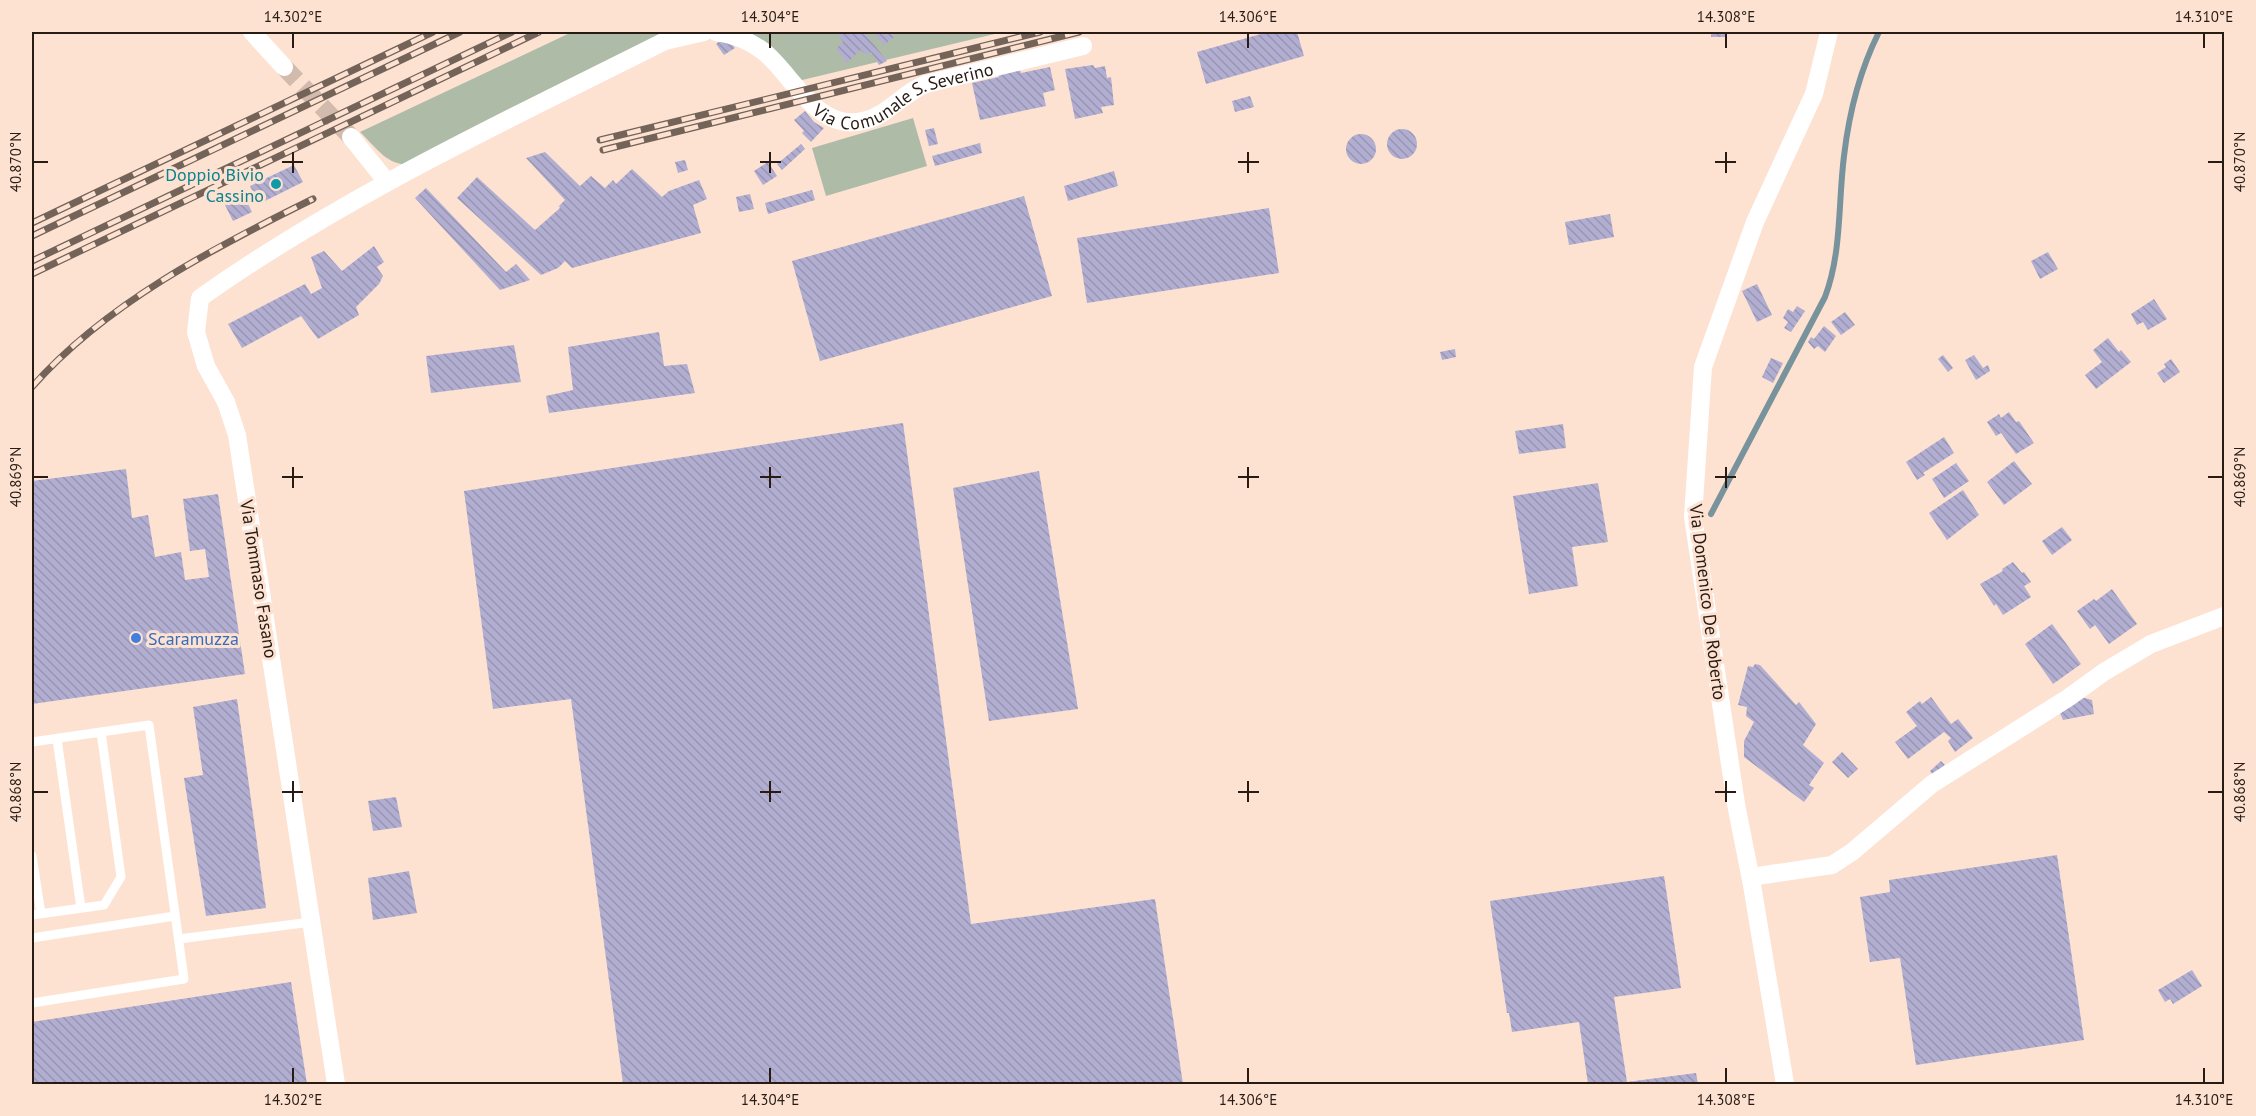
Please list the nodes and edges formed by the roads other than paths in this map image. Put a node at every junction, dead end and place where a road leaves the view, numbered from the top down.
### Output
1 (252, 32) edge
2 (704, 32) edge
3 (717, 32) edge
4 (1829, 32) edge
5 (1083, 46) dead end
6 (284, 67) tunnel mouth
7 (351, 137) tunnel mouth
8 (387, 182) junction
9 (2224, 616) edge
10 (101, 732) junction
11 (57, 739) junction
12 (32, 742) edge
13 (32, 856) edge
14 (1751, 877) junction
15 (81, 908) junction
16 (36, 914) edge
17 (175, 916) junction
18 (311, 922) junction
19 (32, 938) edge
20 (178, 939) junction
21 (32, 1003) edge
22 (336, 1084) edge
23 (1785, 1084) edge

1 - 6 street
2 - 8 street
3 - 5 street, Via Comunale S. Severino
4 - 14 street, Via Domenico De Roberto
7 - 8 street
8 - 18 street, Via Tommaso Fasano
9 - 14 street
10 - 11 lane
10 - 15 lane
10 - 17 lane
11 - 12 lane
11 - 15 lane
13 - 16 lane
14 - 23 street, Via Domenico De Roberto
15 - 16 lane
17 - 19 lane
17 - 20 lane
18 - 20 lane
18 - 22 street, Via Tommaso Fasano
20 - 21 lane

